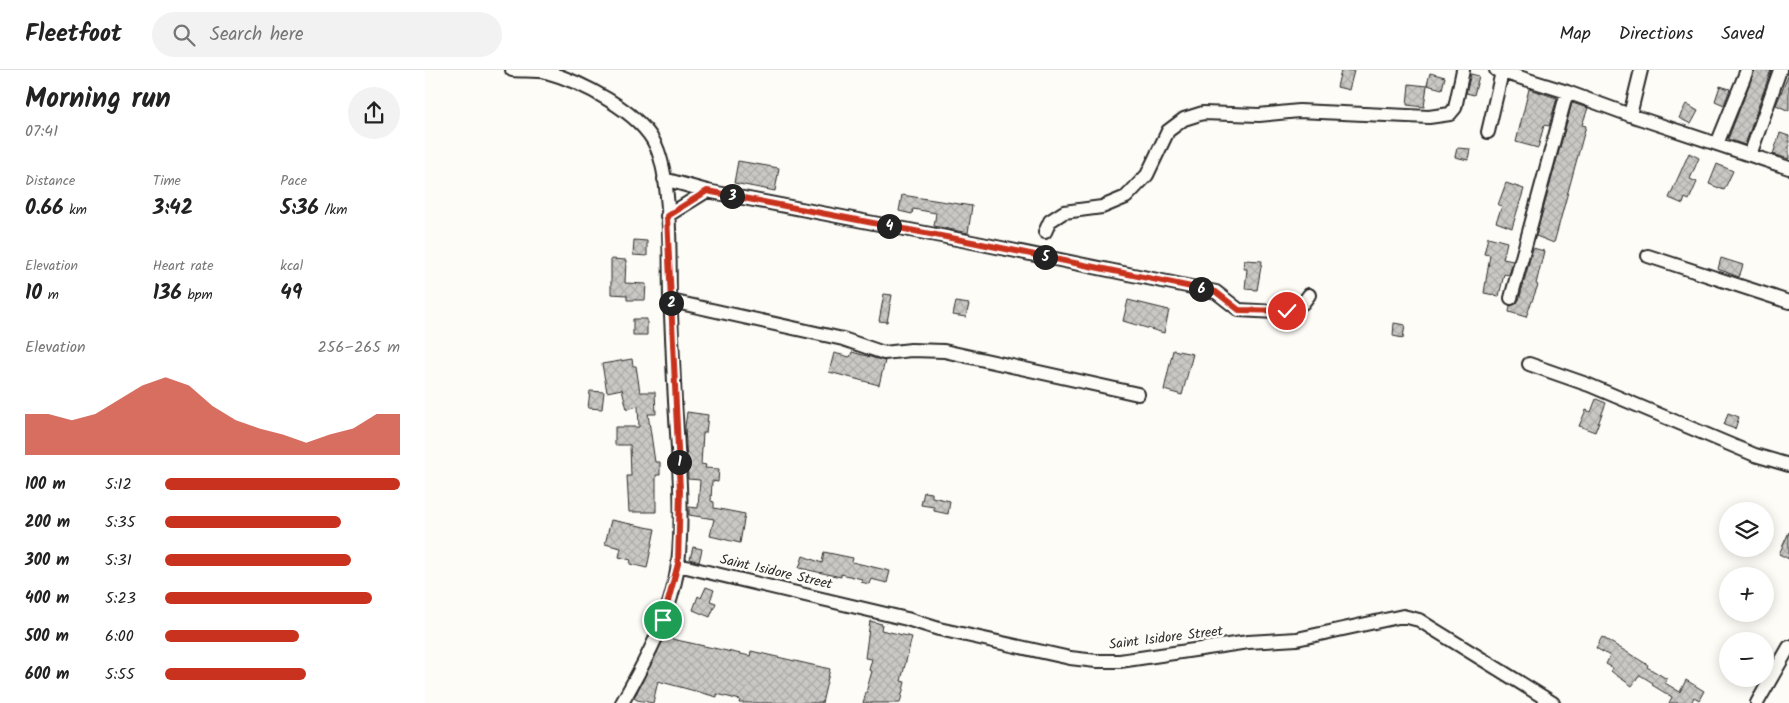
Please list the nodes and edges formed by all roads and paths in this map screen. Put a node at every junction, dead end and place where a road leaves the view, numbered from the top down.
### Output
1 (512, 70) edge
2 (1463, 70) edge
3 (1641, 70) edge
4 (1747, 70) edge
5 (1780, 70) edge
6 (1499, 71) edge
7 (1567, 92) junction
8 (1630, 115) junction
9 (1488, 132) dead end
10 (1717, 144) junction
11 (1749, 155) junction
12 (1789, 168) edge
13 (664, 179) junction
14 (707, 191) junction
15 (667, 216) junction
16 (1045, 232) dead end
17 (1648, 256) dead end
18 (1309, 295) dead end
19 (1511, 298) dead end
20 (671, 301) junction
21 (1789, 302) edge
22 (1529, 364) dead end
23 (1138, 394) dead end
24 (1789, 465) edge
25 (678, 564) junction
26 (1789, 648) edge
27 (622, 703) edge
28 (1553, 703) edge
29 (1757, 703) edge

1 - 13 street
2 - 16 street
3 - 8 street
4 - 10 street
5 - 11 street
6 - 7 street
6 - 9 street
7 - 8 street
7 - 19 street
8 - 10 street
10 - 11 street
11 - 12 street
13 - 14 street
13 - 15 street
14 - 15 street
14 - 18 street
15 - 20 street
17 - 21 street
20 - 23 street
20 - 25 street
22 - 24 street
25 - 27 street
25 - 28 street, Saint Isidore Street
26 - 29 street

